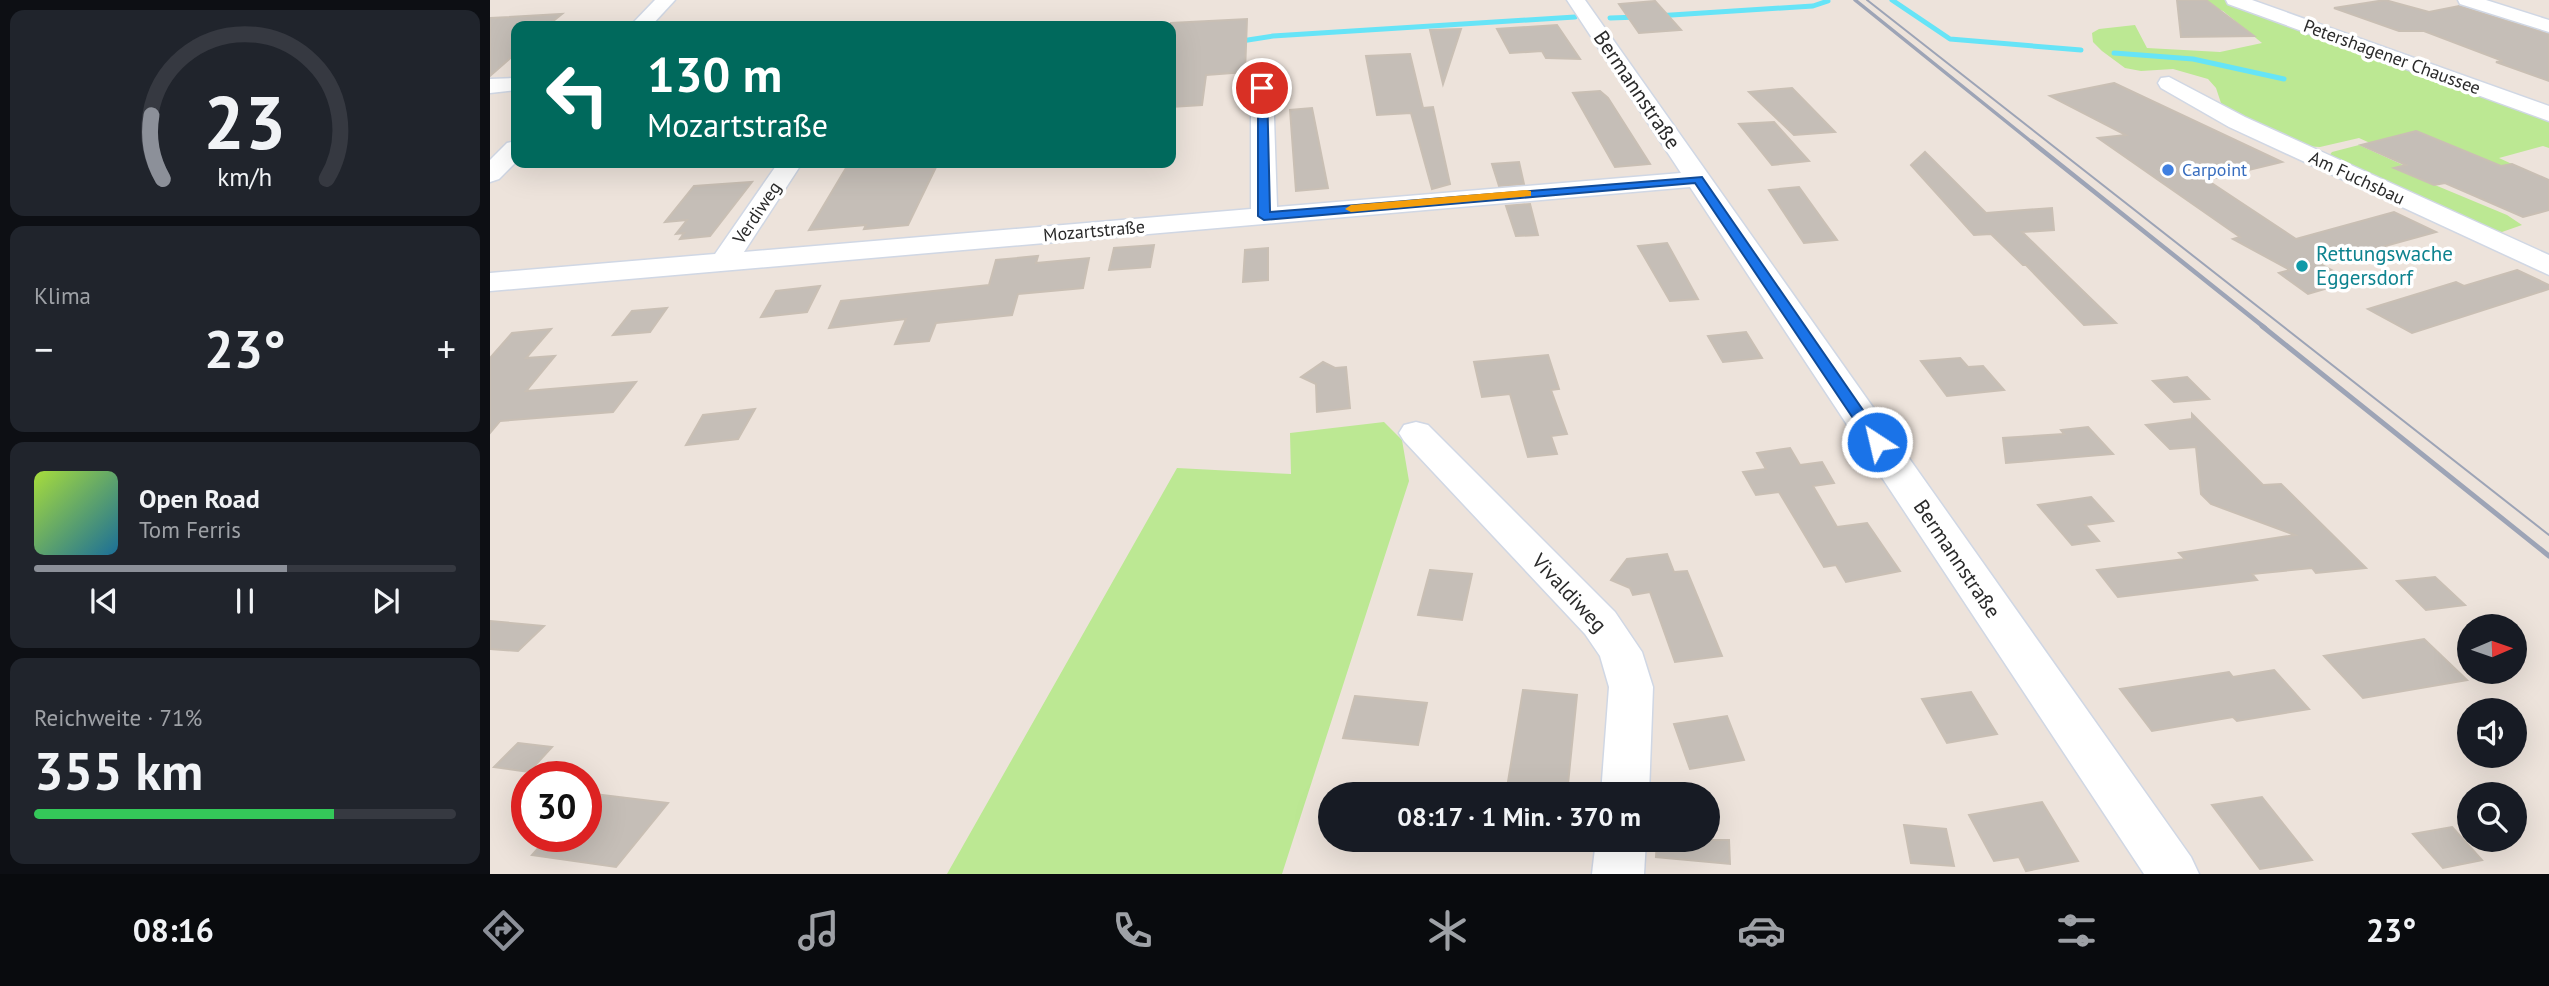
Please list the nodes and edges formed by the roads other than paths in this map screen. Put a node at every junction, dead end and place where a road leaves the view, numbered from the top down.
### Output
1 (666, 0) edge
2 (1576, 0) edge
3 (2235, 0) edge
4 (2467, 0) edge
5 (645, 21) edge
6 (2549, 26) edge
7 (1252, 82) dead end
8 (2169, 83) dead end
9 (511, 84) edge
10 (490, 86) edge
11 (2549, 114) edge
12 (511, 153) edge
13 (787, 168) edge
14 (490, 174) edge
15 (1698, 179) junction
16 (1264, 216) junction
17 (723, 263) junction
18 (2549, 266) edge
19 (490, 282) edge
20 (1416, 433) dead end
21 (1626, 782) edge
22 (1620, 852) edge
23 (1618, 874) edge
24 (2173, 874) edge

1 - 5 street
2 - 15 street, Bermannstraße
3 - 11 street, Petershagener Chaussee
4 - 6 street
7 - 16 street
8 - 18 street, Am Fuchsbau
9 - 10 street
12 - 14 street
13 - 17 street, Verdiweg
15 - 16 street, Mozartstraße
15 - 24 street, Bermannstraße
16 - 17 street, Mozartstraße
17 - 19 street, Mozartstraße
20 - 21 street, Vivaldiweg
22 - 23 street

